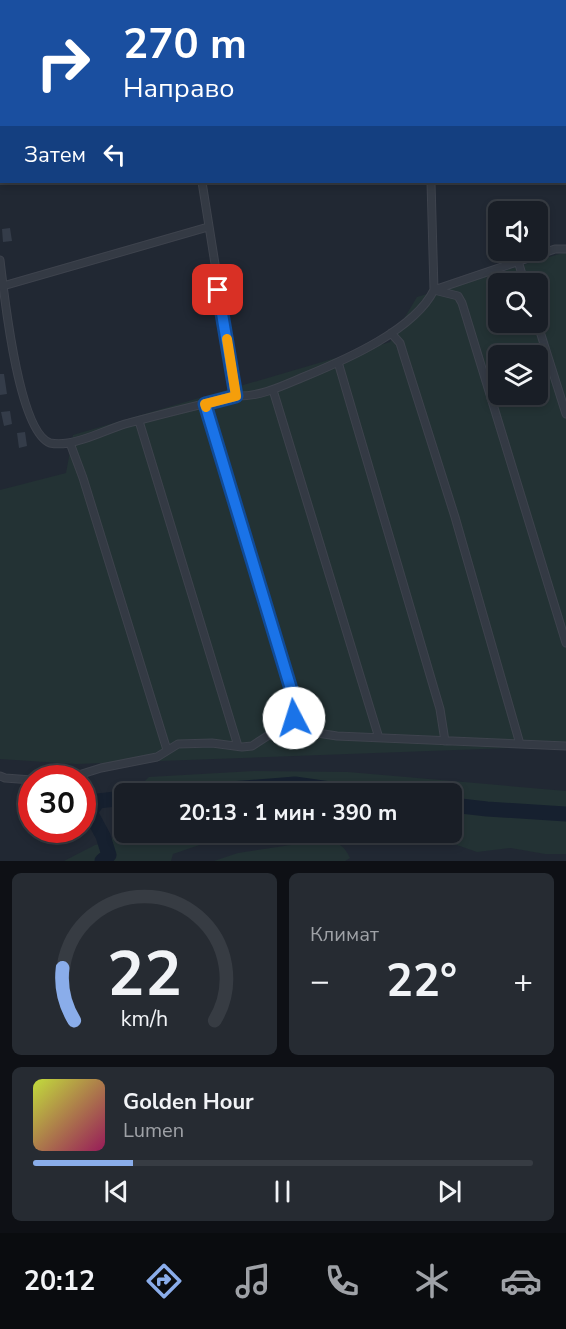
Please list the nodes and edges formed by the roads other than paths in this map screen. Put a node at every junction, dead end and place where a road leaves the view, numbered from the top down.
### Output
1 (202, 183) edge
2 (430, 183) edge
3 (207, 227) junction
4 (566, 249) edge
5 (548, 251) edge
6 (0, 260) edge
7 (518, 261) joint
8 (522, 273) edge
9 (3, 286) junction
10 (434, 290) junction
11 (391, 333) junction
12 (540, 333) edge
13 (338, 362) junction
14 (273, 390) junction
15 (236, 396) junction
16 (205, 404) junction
17 (566, 414) edge
18 (139, 421) junction
19 (70, 443) junction
20 (566, 643) edge
21 (287, 731) junction
22 (379, 738) junction
23 (445, 741) junction
24 (520, 744) junction
25 (238, 746) junction
26 (566, 746) edge
27 (167, 750) junction
28 (96, 770) edge
29 (0, 776) edge
30 (18, 779) edge

1 - 3 street
2 - 10 street
3 - 9 street
3 - 15 street
4 - 5 street
6 - 9 street
7 - 8 street
7 - 10 street
9 - 19 street
10 - 11 street
10 - 20 street
11 - 13 street
11 - 24 street
12 - 17 street
13 - 14 street
13 - 23 street
14 - 15 street
14 - 22 street
15 - 16 street
16 - 18 street
16 - 21 street
18 - 19 street
18 - 25 street
19 - 27 street
21 - 22 street
21 - 25 street
22 - 23 street
23 - 24 street
24 - 26 street
25 - 27 street
27 - 28 street
29 - 30 street

